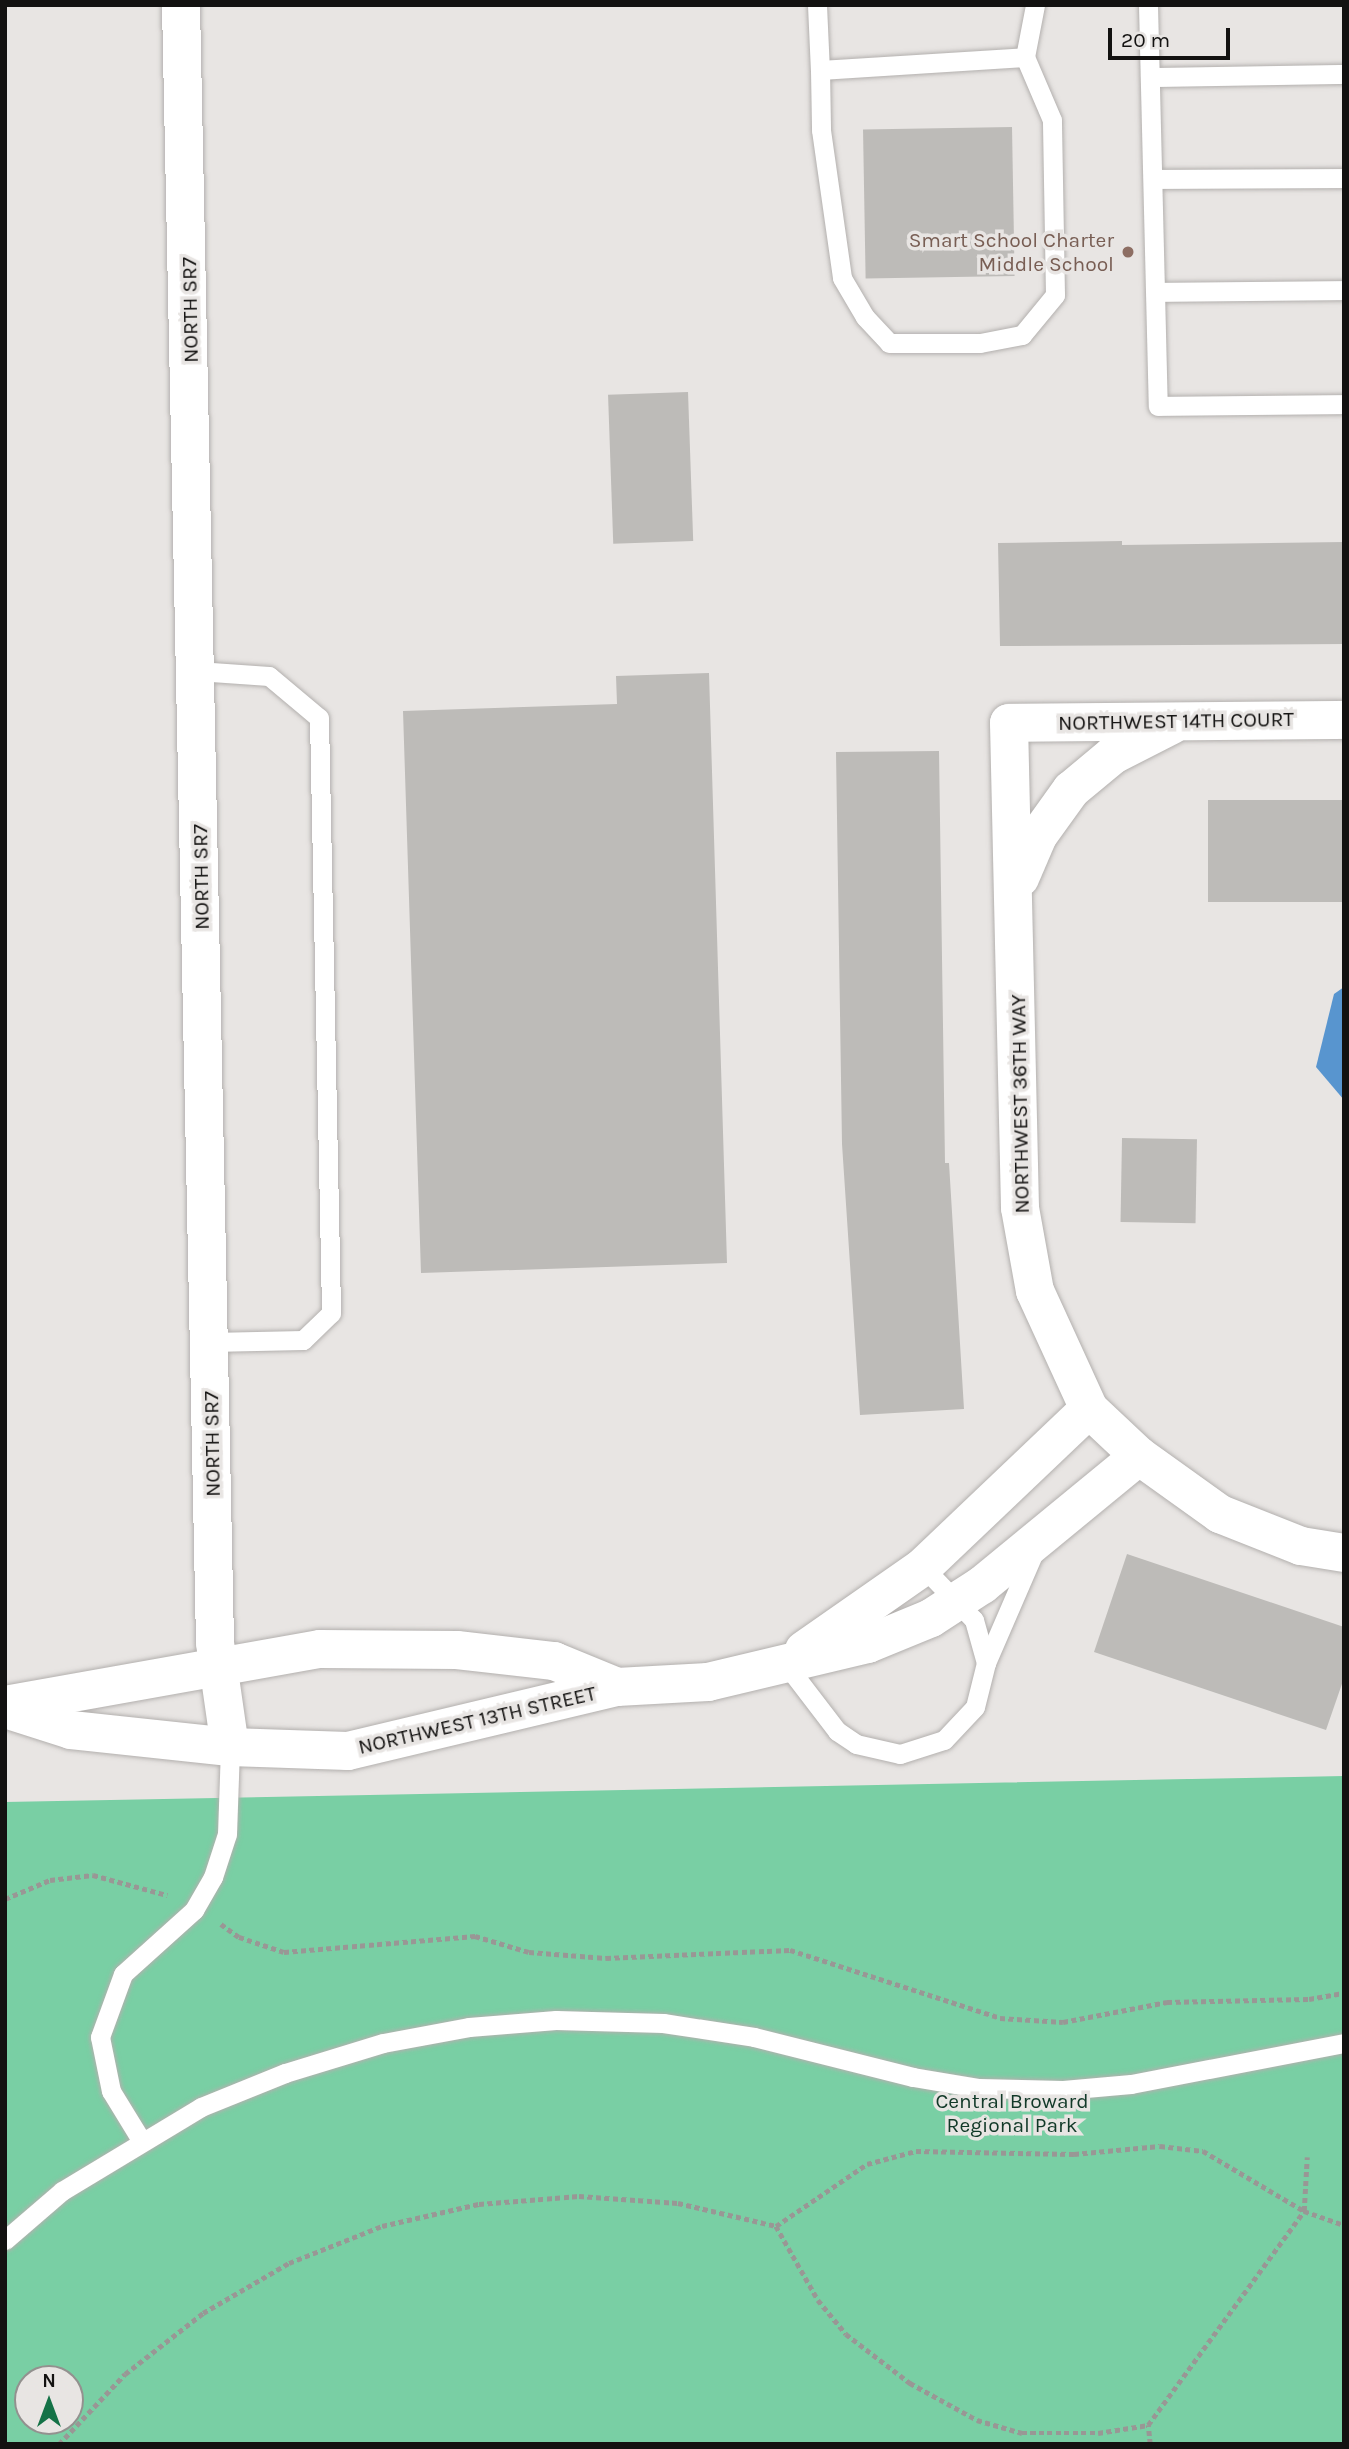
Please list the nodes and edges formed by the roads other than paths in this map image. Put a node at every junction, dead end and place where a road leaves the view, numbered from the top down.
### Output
1 (181, 5) edge
2 (817, 5) edge
3 (1035, 5) edge
4 (1149, 5) edge
5 (1026, 57) junction
6 (820, 70) junction
7 (1344, 74) edge
8 (1150, 77) junction
9 (1344, 178) edge
10 (1153, 179) junction
11 (1344, 290) edge
12 (1156, 292) junction
13 (1344, 404) edge
14 (197, 671) junction
15 (1189, 720) junction
16 (1344, 720) edge
17 (1009, 723) joint
18 (1016, 886) junction
19 (210, 1342) junction
20 (1089, 1409) junction
21 (1139, 1456) junction
22 (1039, 1540) junction
23 (1344, 1553) edge
24 (923, 1567) junction
25 (960, 1602) junction
26 (785, 1663) junction
27 (215, 1664) junction
28 (986, 1664) junction
29 (617, 1687) junction
30 (5, 1707) edge
31 (230, 1747) junction
32 (1344, 2043) edge
33 (141, 2140) junction
34 (5, 2241) edge

1 - 14 street, NORTH SR7
2 - 6 lane
3 - 5 lane
4 - 8 lane
5 - 6 lane
5 - 6 lane
7 - 8 lane
8 - 10 lane
9 - 10 lane
10 - 12 lane
11 - 12 lane
12 - 13 lane
14 - 19 street, NORTH SR7
14 - 19 lane
15 - 16 street, NORTHWEST 14TH COURT
15 - 17 street, NORTHWEST 14TH COURT
15 - 18 street, NORTHWEST 36TH WAY
17 - 18 street, NORTHWEST 36TH WAY
18 - 20 street, NORTHWEST 36TH WAY
19 - 27 street, NORTH SR7
20 - 21 street, NORTHWEST 36TH WAY
20 - 24 street, NORTHWEST 13TH STREET
21 - 22 street, NORTHWEST 13TH STREET
21 - 23 street
22 - 25 street, NORTHWEST 13TH STREET
22 - 28 lane
24 - 25 lane
24 - 26 street, NORTHWEST 13TH STREET
25 - 26 street, NORTHWEST 13TH STREET
25 - 28 lane
26 - 28 lane
26 - 29 street, NORTHWEST 13TH STREET
27 - 29 street, NORTHWEST 13TH STREET
27 - 30 street, NORTHWEST 13TH STREET
27 - 31 street, NORTH SR7
29 - 31 street, NORTHWEST 13TH STREET
30 - 31 street, NORTHWEST 13TH STREET
31 - 33 lane
32 - 33 lane
33 - 34 lane

